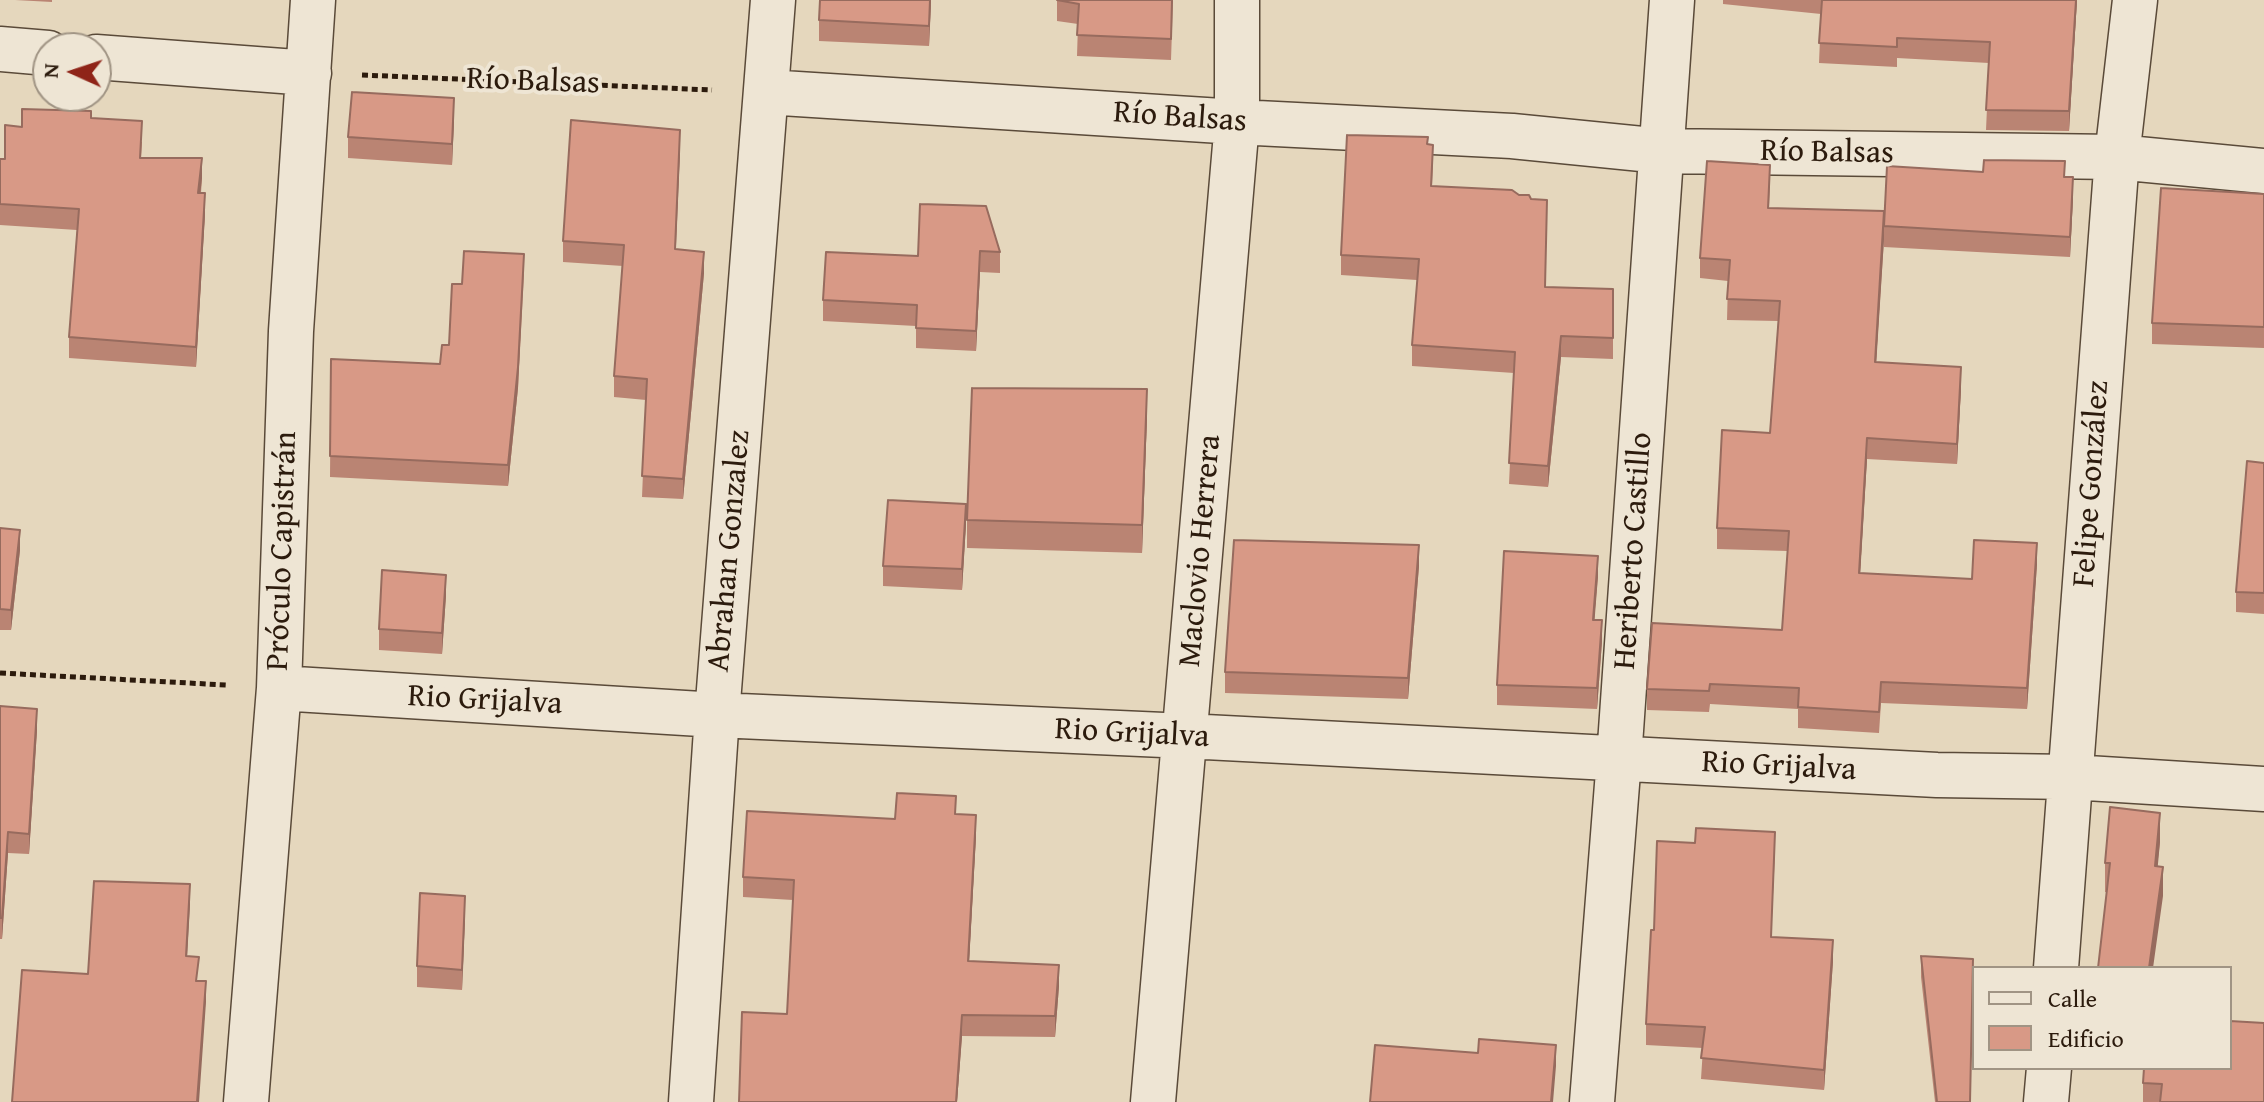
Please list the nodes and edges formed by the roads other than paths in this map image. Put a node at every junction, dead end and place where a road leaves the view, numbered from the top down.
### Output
1 (313, 0) edge
2 (773, 0) edge
3 (1237, 0) edge
4 (1672, 0) edge
5 (2135, 0) edge
6 (0, 49) edge
7 (32, 52) edge
8 (112, 58) edge
9 (309, 73) junction
10 (766, 92) junction
11 (1237, 122) junction
12 (1662, 151) junction
13 (2117, 157) junction
14 (2264, 171) edge
15 (279, 688) junction
16 (717, 715) junction
17 (1186, 736) junction
18 (1619, 759) junction
19 (2071, 777) junction
20 (2264, 789) edge
21 (2056, 966) edge
22 (2049, 1070) edge
23 (246, 1102) edge
24 (691, 1102) edge
25 (1153, 1102) edge
26 (1592, 1102) edge
27 (2046, 1102) edge

1 - 9 street, Próculo Capistrán
2 - 10 street, Abrahan Gonzalez
3 - 11 street, Maclovio Herrera
4 - 12 street, Heriberto Castillo
5 - 13 street, Felipe González
6 - 7 street
8 - 9 street
9 - 15 street, Próculo Capistrán
10 - 11 street, Río Balsas
10 - 16 street, Abrahan Gonzalez
11 - 12 street, Río Balsas
11 - 17 street, Maclovio Herrera
12 - 13 street, Río Balsas
12 - 18 street, Heriberto Castillo
13 - 14 street, Río Balsas
13 - 19 street, Felipe González
15 - 16 street, Rio Grijalva
15 - 23 street, Próculo Capistrán
16 - 17 street, Rio Grijalva
16 - 24 street, Abrahan Gonzalez
17 - 18 street, Rio Grijalva
17 - 25 street, Maclovio Herrera
18 - 19 street, Rio Grijalva
18 - 26 street, Heriberto Castillo
19 - 20 street, Rio Grijalva
19 - 21 street, Felipe González
22 - 27 street

